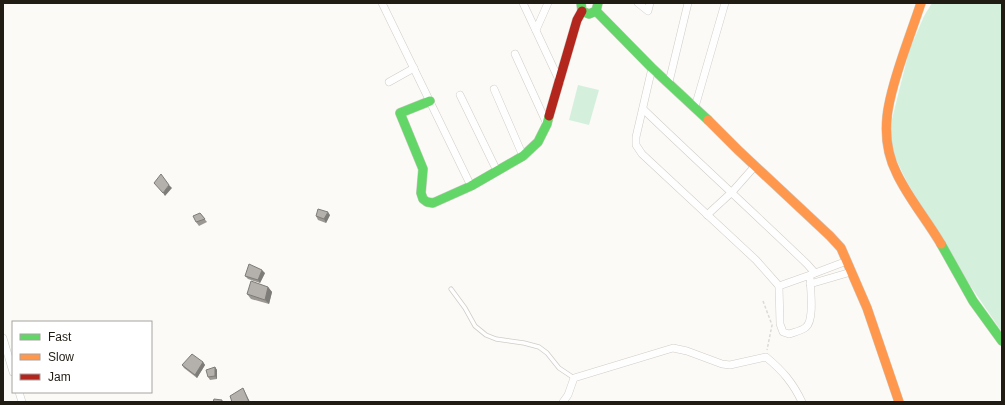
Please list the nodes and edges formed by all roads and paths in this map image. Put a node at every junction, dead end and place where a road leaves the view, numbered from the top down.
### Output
1 (382, 3) edge
2 (523, 3) edge
3 (548, 3) edge
4 (638, 3) edge
5 (650, 3) edge
6 (688, 3) edge
7 (725, 3) edge
8 (921, 3) edge
9 (581, 7) edge
10 (597, 7) edge
11 (536, 30) junction
12 (515, 54) dead end
13 (414, 68) junction
14 (652, 68) junction
15 (389, 82) dead end
16 (560, 82) junction
17 (668, 82) junction
18 (494, 89) dead end
19 (460, 95) dead end
20 (430, 101) junction
21 (695, 107) junction
22 (643, 108) junction
23 (547, 124) junction
24 (523, 156) junction
25 (755, 166) junction
26 (497, 171) junction
27 (471, 186) junction
28 (732, 192) junction
29 (707, 215) junction
30 (847, 261) junction
31 (851, 272) junction
32 (813, 274) junction
33 (810, 284) junction
34 (779, 286) junction
35 (450, 289) dead end
36 (763, 301) dead end
37 (3, 338) edge
38 (1002, 341) edge
39 (766, 357) junction
40 (12, 369) edge
41 (574, 378) junction
42 (563, 402) edge
43 (802, 402) edge
44 (899, 402) edge

1 - 13 street
2 - 11 street
3 - 11 street
4 - 5 street
6 - 17 street
7 - 21 street
8 - 38 street
9 - 10 street
9 - 16 street
10 - 14 street
11 - 16 street
12 - 23 street
13 - 15 street
13 - 20 street
14 - 17 street
14 - 22 street
16 - 23 street
17 - 21 street
18 - 24 street
19 - 26 street
20 - 27 street
20 - 27 street
21 - 25 street
22 - 28 street
22 - 29 street
23 - 24 street
24 - 26 street
25 - 28 street
25 - 30 street
26 - 27 street
28 - 29 street
28 - 32 street
29 - 34 street
30 - 31 street
30 - 32 street
31 - 33 street
31 - 44 street
32 - 33 street
32 - 34 street
33 - 34 street
35 - 41 lane
36 - 39 path
37 - 40 street
39 - 41 street
39 - 43 street
41 - 42 street

